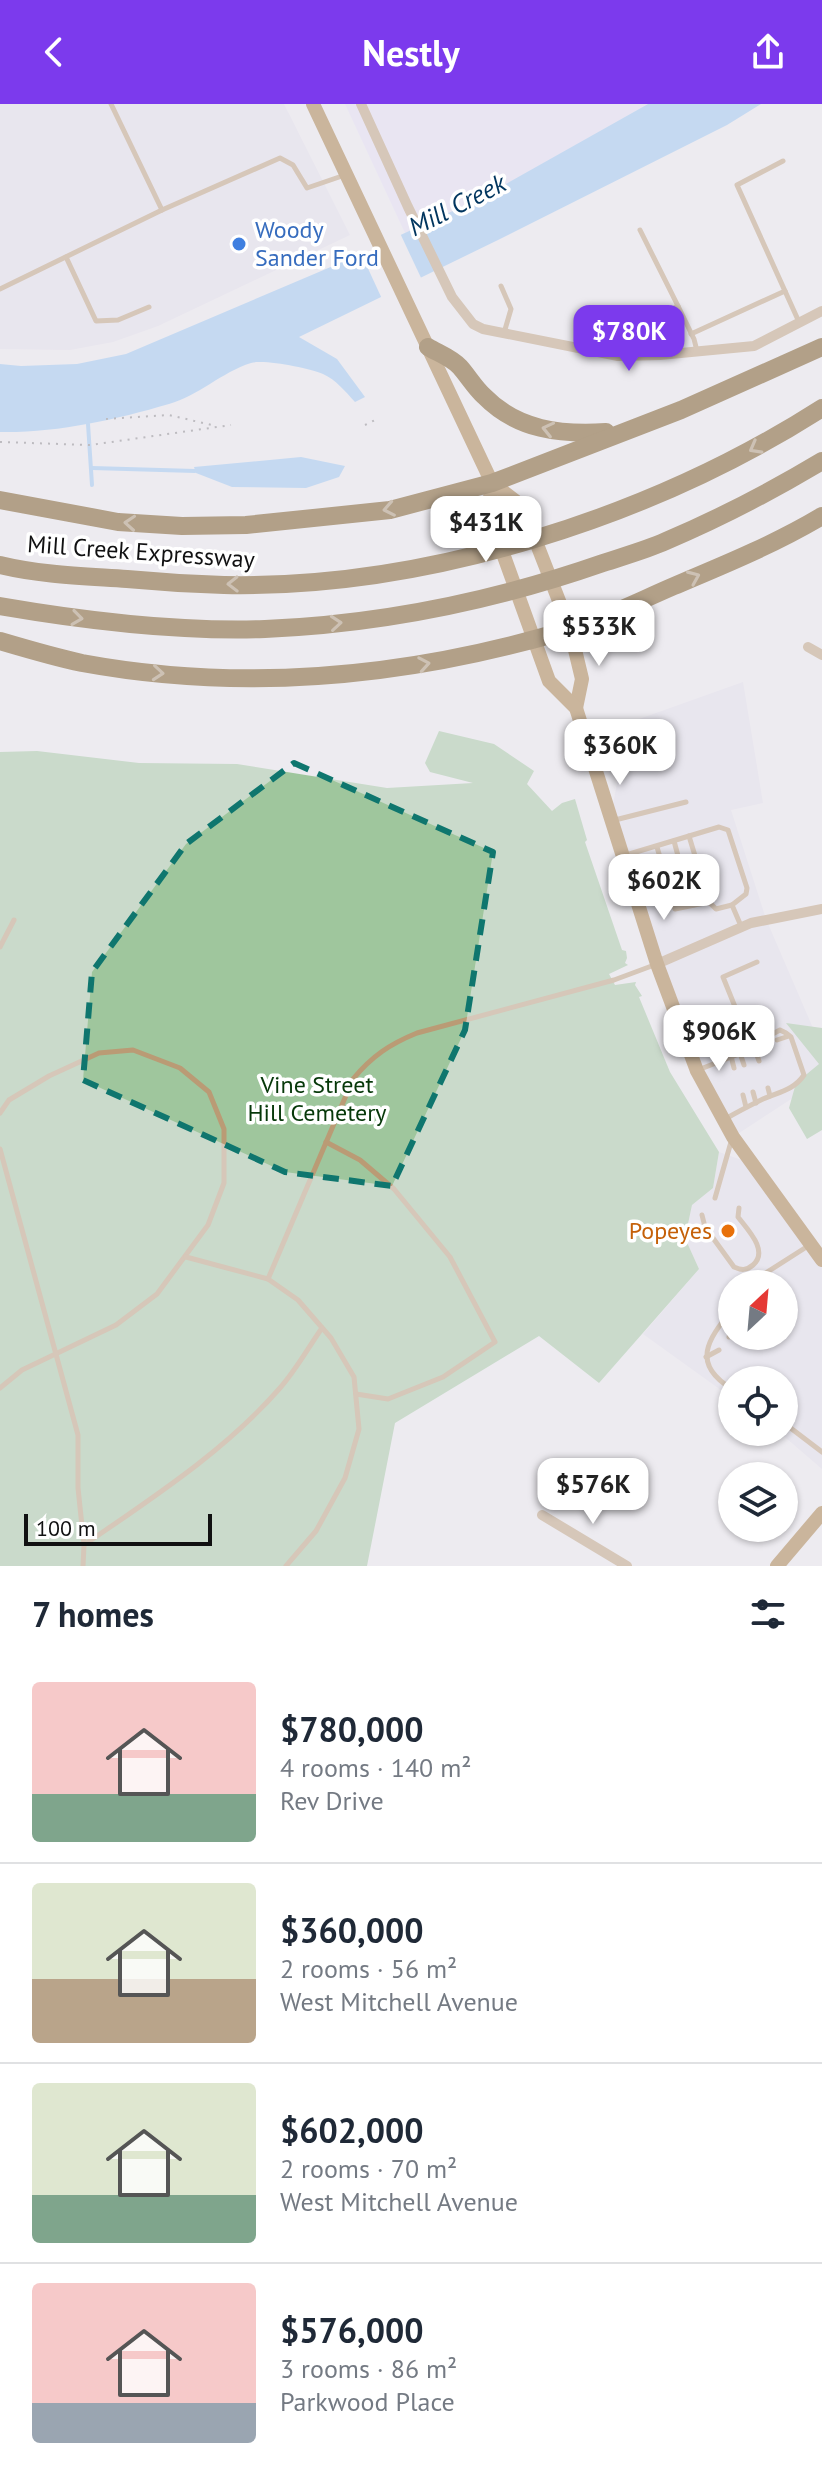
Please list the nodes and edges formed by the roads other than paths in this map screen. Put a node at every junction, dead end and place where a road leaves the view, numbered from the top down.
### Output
1 (111, 104) edge
2 (313, 104) edge
3 (361, 104) edge
4 (783, 161) dead end
5 (346, 175) junction
6 (162, 210) junction
7 (640, 230) dead end
8 (66, 257) junction
9 (501, 286) dead end
10 (0, 289) edge
11 (785, 291) junction
12 (678, 306) junction
13 (149, 307) dead end
14 (822, 311) edge
15 (799, 322) junction
16 (504, 334) junction
17 (691, 334) junction
18 (428, 347) junction
19 (822, 347) edge
20 (697, 353) junction
21 (618, 356) junction
22 (822, 408) edge
23 (625, 431) junction
24 (822, 461) edge
25 (492, 483) junction
26 (0, 500) edge
27 (822, 516) edge
28 (0, 565) edge
29 (0, 606) edge
30 (570, 629) junction
31 (534, 638) junction
32 (0, 641) edge
33 (808, 647) dead end
34 (822, 655) edge
35 (576, 708) junction
36 (686, 802) dead end
37 (610, 821) junction
38 (689, 836) junction
39 (674, 841) junction
40 (657, 847) junction
41 (622, 857) junction
42 (681, 867) dead end
43 (687, 884) dead end
44 (709, 902) junction
45 (694, 905) junction
46 (732, 905) junction
47 (822, 909) edge
48 (14, 920) dead end
49 (742, 927) junction
50 (0, 947) edge
51 (757, 962) dead end
52 (657, 964) junction
53 (744, 1029) dead end
54 (789, 1036) junction
55 (777, 1040) dead end
56 (767, 1043) dead end
57 (754, 1047) junction
58 (740, 1053) junction
59 (731, 1056) junction
60 (759, 1061) dead end
61 (744, 1065) dead end
62 (734, 1068) dead end
63 (697, 1071) junction
64 (768, 1088) dead end
65 (753, 1092) dead end
66 (743, 1095) dead end
67 (770, 1096) junction
68 (756, 1103) junction
69 (746, 1107) junction
70 (0, 1113) edge
71 (723, 1121) junction
72 (733, 1137) junction
73 (326, 1142) junction
74 (0, 1149) edge
75 (715, 1198) dead end
76 (739, 1208) dead end
77 (702, 1215) dead end
78 (811, 1244) junction
79 (186, 1257) junction
80 (822, 1260) edge
81 (770, 1270) edge
82 (268, 1279) junction
83 (322, 1328) junction
84 (718, 1328) edge
85 (719, 1350) dead end
86 (57, 1353) junction
87 (706, 1357) junction
88 (718, 1379) edge
89 (0, 1388) edge
90 (355, 1394) junction
91 (798, 1434) edge
92 (822, 1452) edge
93 (822, 1513) edge
94 (542, 1515) dead end
95 (84, 1545) junction
96 (83, 1566) edge
97 (286, 1566) edge
98 (627, 1566) edge
99 (777, 1566) edge

1 - 6 lane
2 - 5 main road
3 - 16 street
4 - 11 lane
5 - 6 lane
5 - 18 main road
6 - 8 lane
7 - 12 lane
8 - 10 lane
8 - 13 lane
9 - 16 lane
11 - 15 lane
11 - 17 lane
12 - 17 lane
12 - 21 lane
14 - 15 street
15 - 20 street
16 - 21 street
17 - 20 lane
23 -> 18 highway
18 - 25 main road
19 - 23 highway
20 - 21 street
22 -> 28 highway, Mill Creek Expressway
23 - 25 highway
29 -> 24 highway
25 -> 26 highway
25 - 30 main road
25 - 31 main road
30 -> 27 highway
30 - 31 highway
30 - 35 main road
32 -> 31 highway
31 - 35 main road
33 - 34 street
35 - 37 main road
36 - 37 lane
37 - 41 main road
38 - 39 lane
38 - 44 lane
38 - 46 lane
39 - 40 lane
39 - 42 lane
40 - 41 lane
40 - 45 lane
41 - 52 main road
43 - 45 lane
44 - 45 lane
44 - 46 lane
46 - 49 lane
47 - 49 street
48 - 50 lane
49 - 52 street
51 - 53 lane
52 - 63 main road
52 - 73 lane
54 - 55 lane
54 - 57 lane
54 - 67 lane
56 - 57 lane
57 - 58 lane
57 - 60 lane
58 - 59 lane
58 - 61 lane
59 - 62 lane
59 - 63 lane
63 - 71 main road
64 - 67 lane
65 - 68 lane
66 - 69 lane
67 - 68 lane
68 - 69 lane
69 - 71 lane
70 - 79 lane
71 - 72 main road
72 - 75 lane
72 - 78 main road
73 - 82 lane
73 - 90 lane
74 - 86 lane
76 - 77 lane
78 - 80 main road
78 - 81 lane
79 - 82 lane
79 - 86 lane
82 - 83 lane
83 - 90 lane
83 - 95 lane
84 - 87 lane
85 - 87 lane
86 - 89 lane
86 - 95 lane
87 - 88 lane
90 - 97 lane
91 - 92 lane
93 - 99 main road
94 - 98 street
95 - 96 lane

